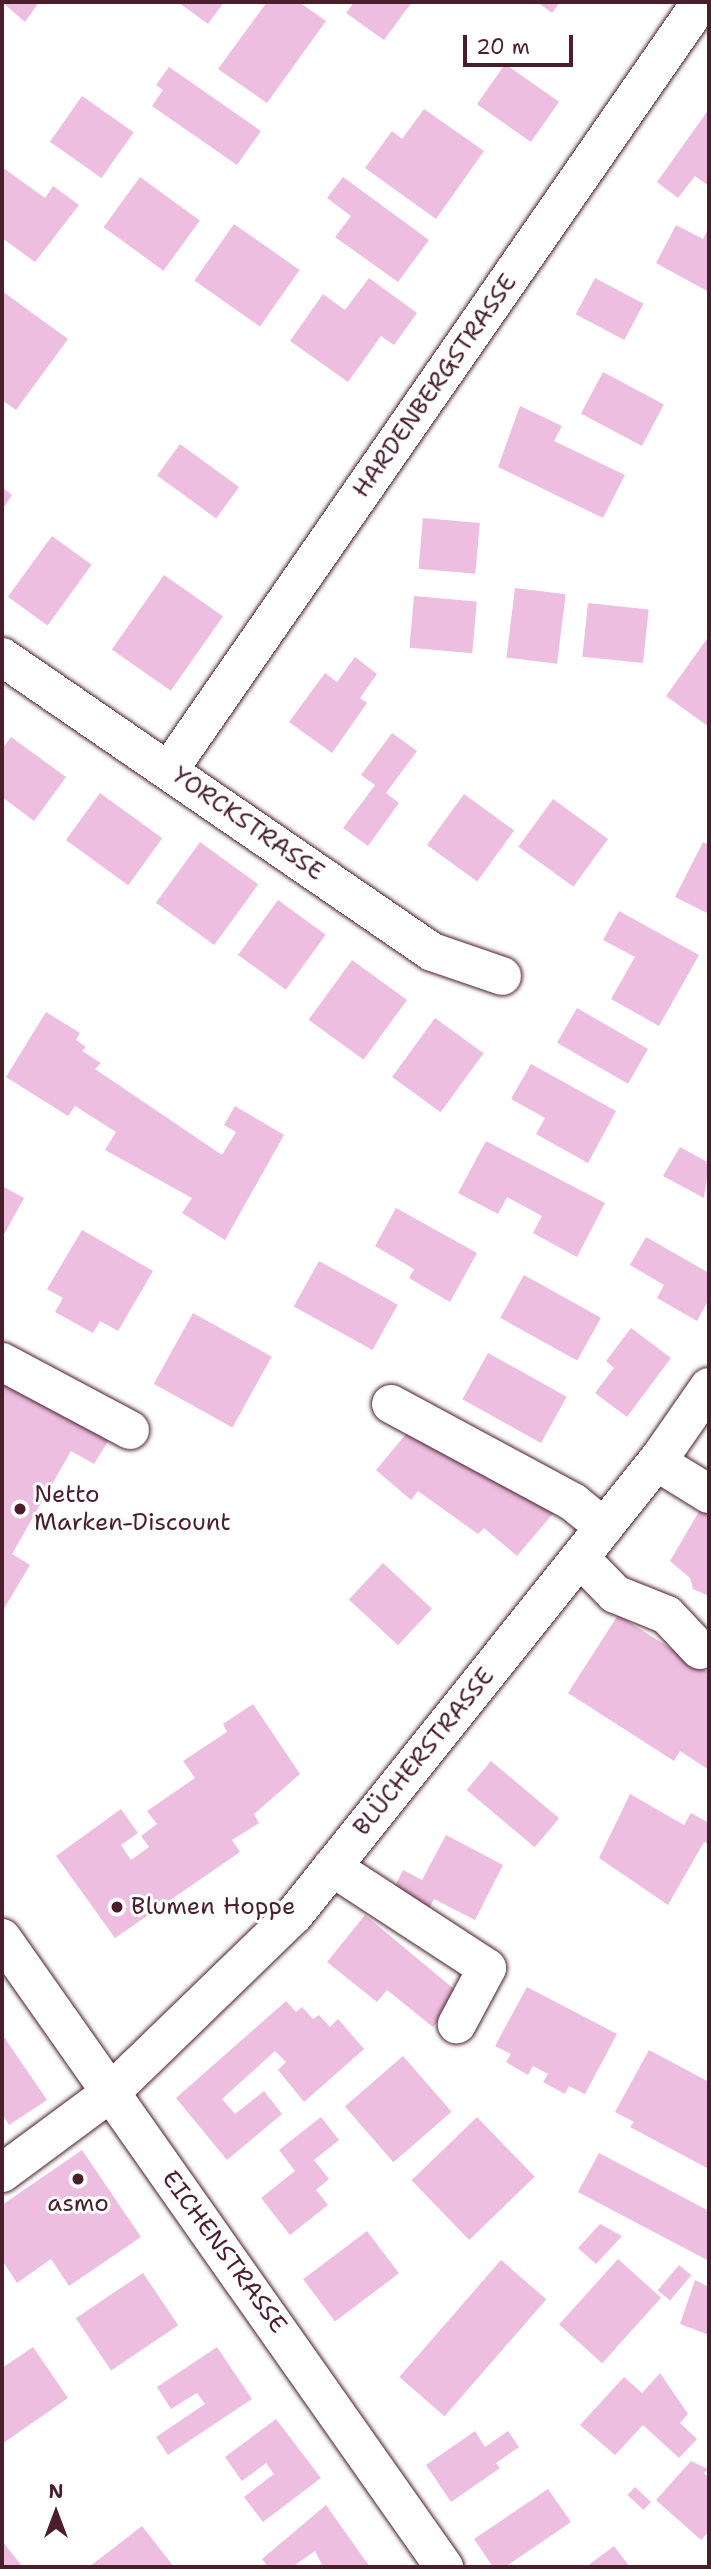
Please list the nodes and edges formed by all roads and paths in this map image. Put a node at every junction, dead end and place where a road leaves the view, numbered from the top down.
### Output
1 (701, 2) edge
2 (2, 657) edge
3 (169, 770) junction
4 (502, 976) dead end
5 (2, 1362) edge
6 (709, 1387) edge
7 (391, 1404) dead end
8 (130, 1430) dead end
9 (657, 1462) junction
10 (709, 1493) edge
11 (604, 1527) junction
12 (580, 1558) junction
13 (700, 1650) dead end
14 (332, 1867) junction
15 (2, 1938) edge
16 (457, 2024) dead end
17 (110, 2093) junction
18 (2, 2173) edge
19 (444, 2567) edge

1 - 3 street, HARDENBERGSTRASSE
2 - 3 street, YORCKSTRASSE
3 - 4 street, YORCKSTRASSE
5 - 8 street
6 - 9 street, BLÜCHERSTRASSE
7 - 11 street
9 - 10 street
9 - 11 street, BLÜCHERSTRASSE
11 - 12 street, BLÜCHERSTRASSE
12 - 13 street
12 - 14 street, BLÜCHERSTRASSE
14 - 16 street
14 - 17 street, BLÜCHERSTRASSE
15 - 17 street, EICHENSTRASSE
17 - 18 street, BLÜCHERSTRASSE
17 - 19 street, EICHENSTRASSE

